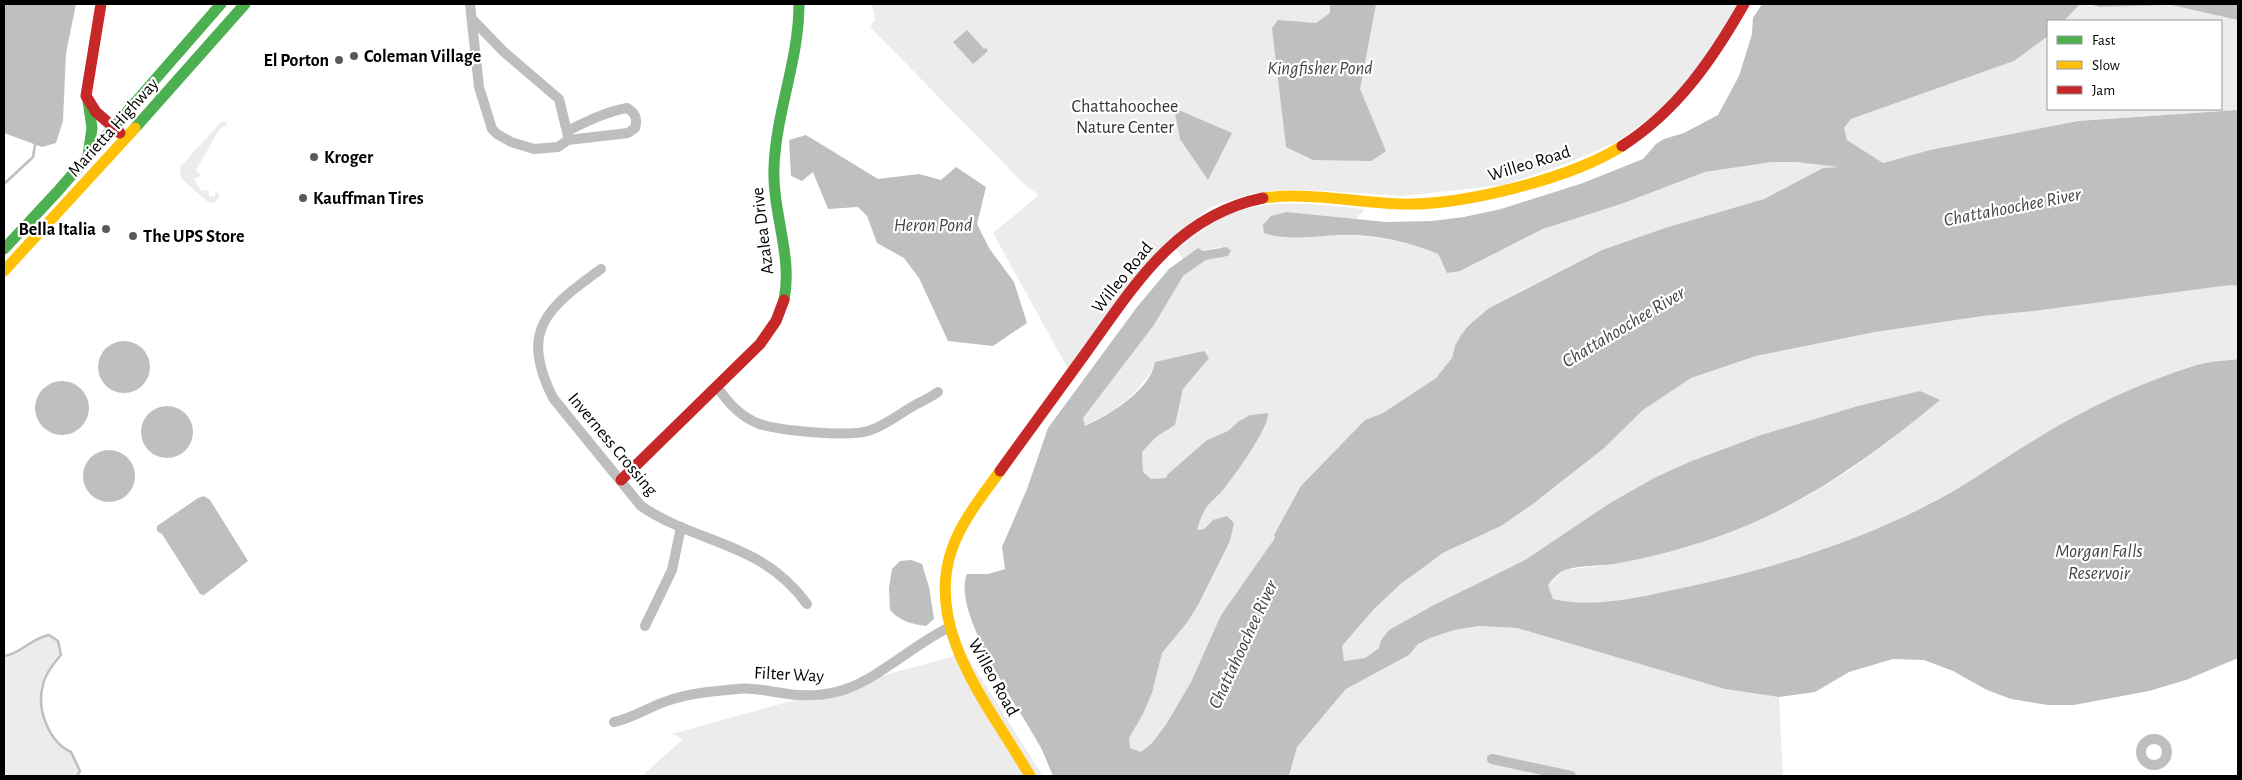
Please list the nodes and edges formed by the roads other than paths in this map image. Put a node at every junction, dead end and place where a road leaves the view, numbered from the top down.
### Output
1 (101, 4) edge
2 (221, 4) edge
3 (245, 4) edge
4 (470, 4) edge
5 (799, 4) edge
6 (1744, 4) edge
7 (472, 19) junction
8 (88, 101) junction
9 (134, 103) junction
10 (96, 112) junction
11 (113, 127) junction
12 (568, 136) junction
13 (126, 138) junction
14 (88, 156) junction
15 (4, 249) edge
16 (601, 269) dead end
17 (4, 271) edge
18 (718, 388) junction
19 (938, 392) dead end
20 (620, 480) junction
21 (681, 527) junction
22 (807, 604) dead end
23 (645, 626) dead end
24 (950, 627) junction
25 (614, 722) dead end
26 (1492, 759) dead end
27 (1030, 776) edge
28 (1570, 776) edge

1 - 8 main road
2 - 9 main road, Marietta Highway
3 - 13 main road, Marietta Highway
4 - 7 street
5 - 18 main road, Azalea Drive
6 - 24 main road, Willeo Road
7 - 12 street
7 - 12 street
8 - 10 main road
8 - 14 main road
9 - 10 main road
9 - 11 main road, Marietta Highway
10 - 11 main road
11 - 13 main road
11 - 14 main road, Marietta Highway
12 - 12 street
13 - 17 main road, Marietta Highway
14 - 15 main road, Marietta Highway
16 - 20 street, Inverness Crossing
18 - 19 street
18 - 20 main road, Azalea Drive
20 - 21 street, Inverness Crossing
21 - 22 street, Inverness Crossing
21 - 23 street
24 - 25 street, Filter Way
24 - 27 main road, Willeo Road
26 - 28 street

